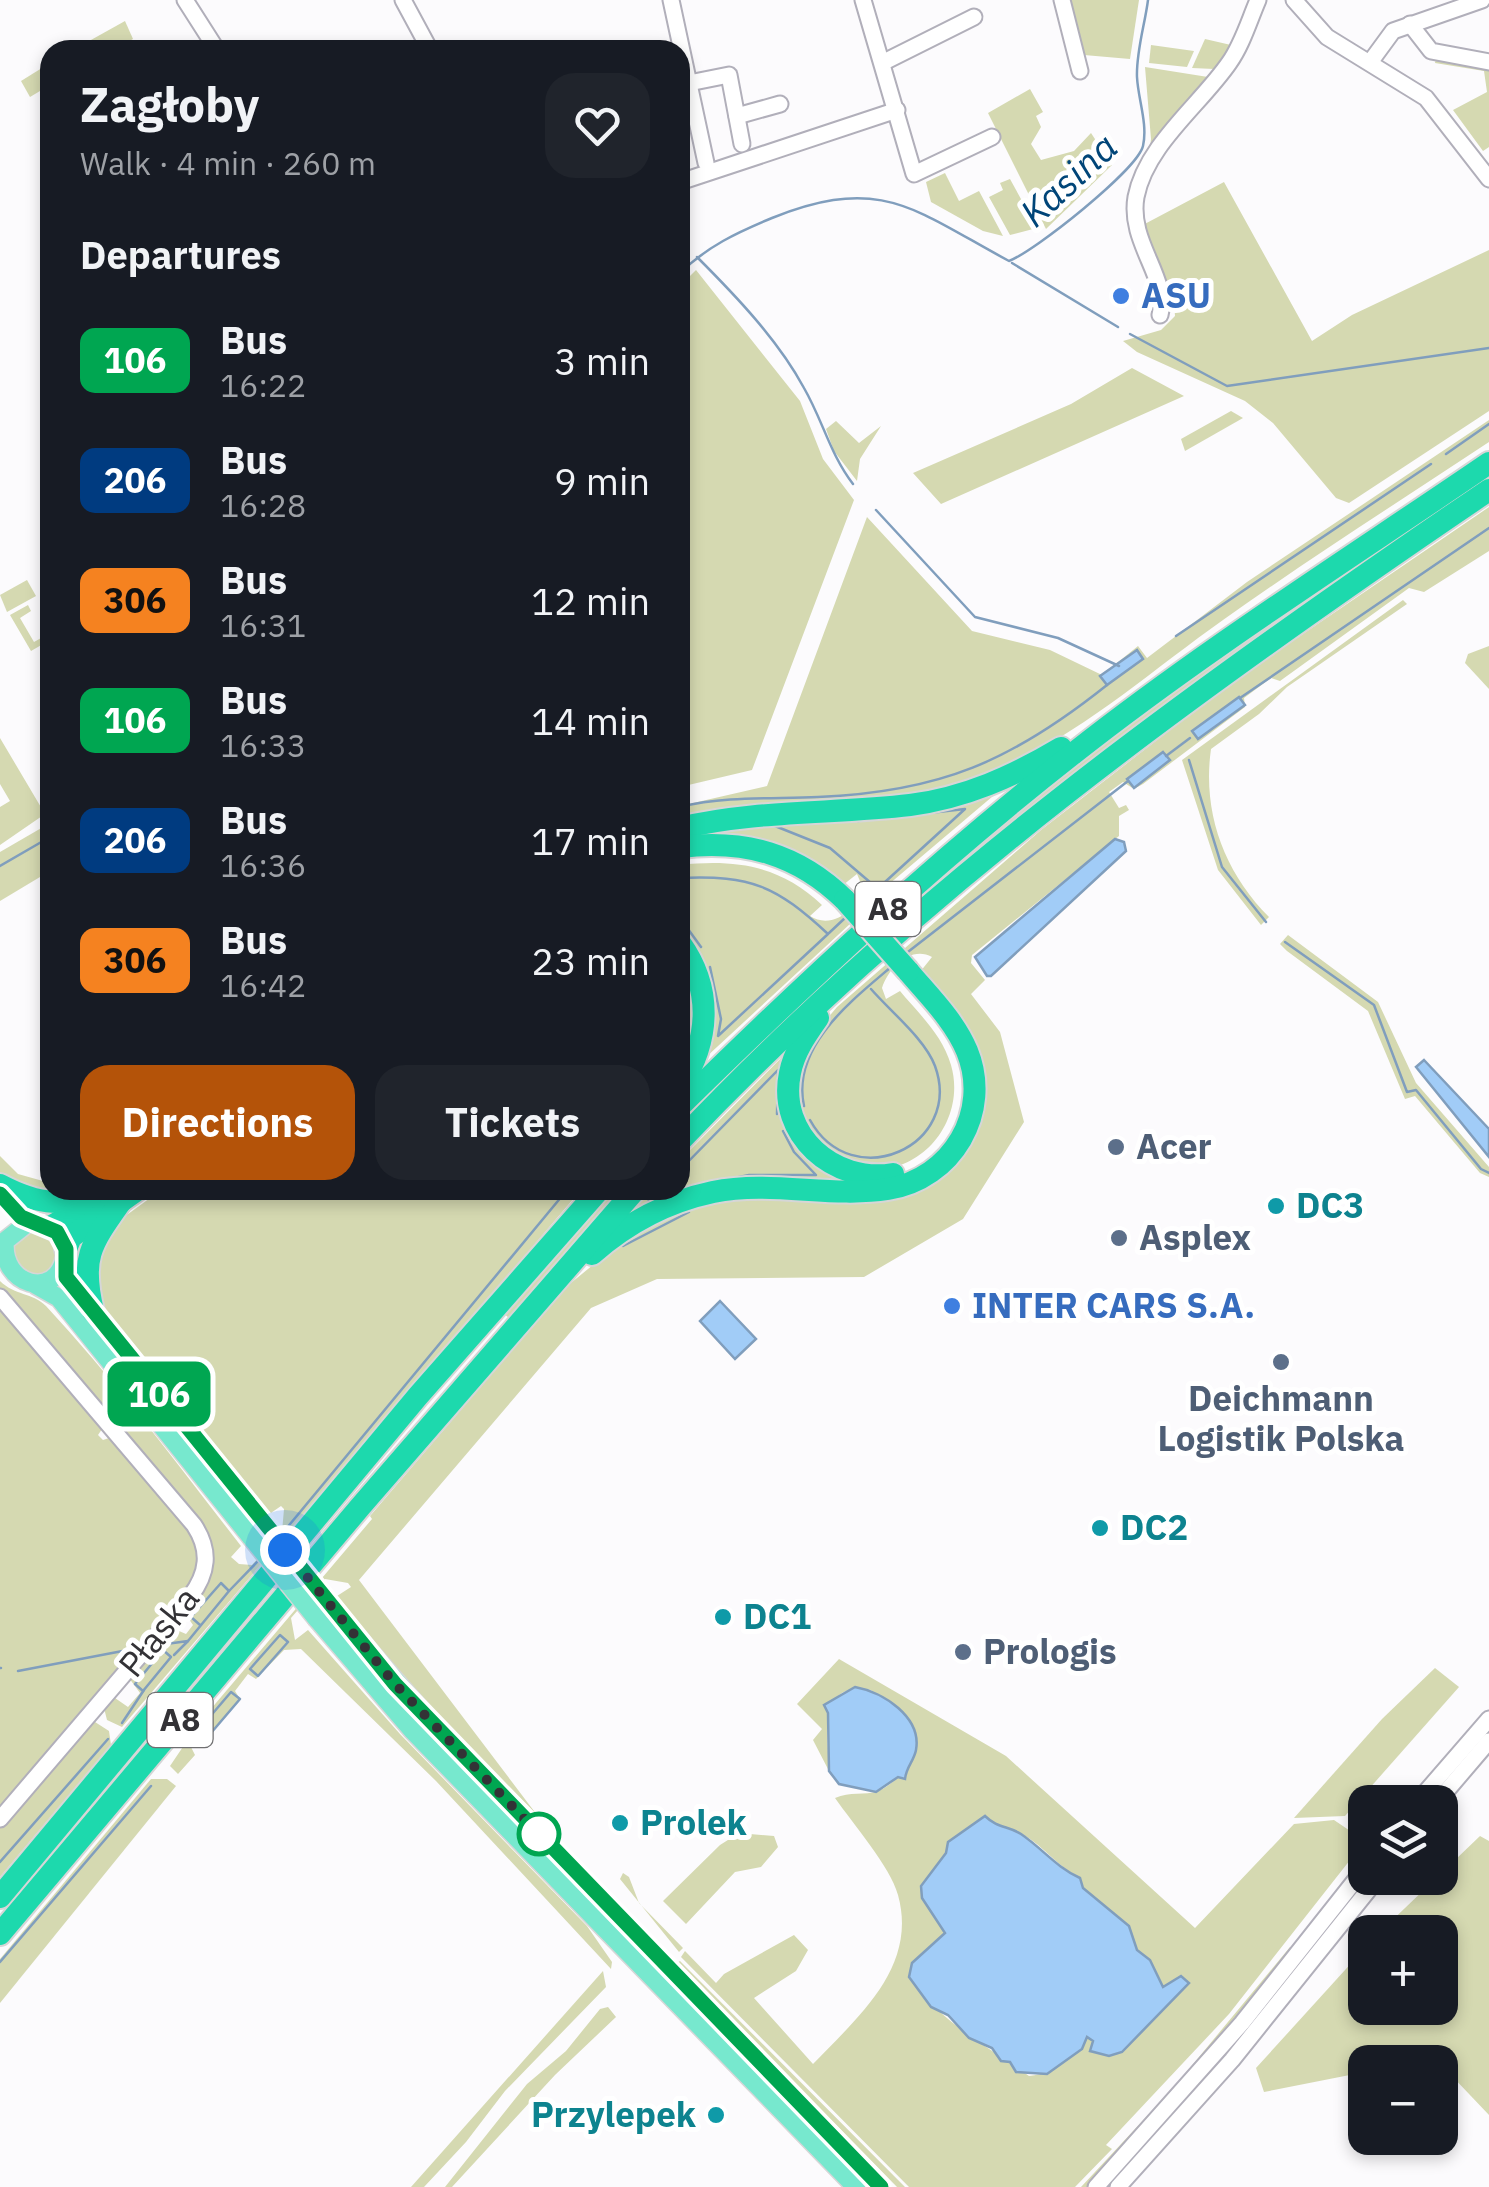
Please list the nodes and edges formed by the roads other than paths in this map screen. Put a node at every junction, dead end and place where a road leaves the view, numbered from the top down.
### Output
1 (185, 0) edge
2 (403, 0) edge
3 (671, 0) edge
4 (863, 0) edge
5 (1062, 0) edge
6 (1258, 0) edge
7 (1294, 0) edge
8 (1481, 0) edge
9 (974, 17) dead end
10 (1410, 24) junction
11 (211, 40) edge
12 (425, 40) edge
13 (679, 40) edge
14 (1371, 61) junction
15 (884, 62) junction
16 (1489, 62) edge
17 (1080, 71) dead end
18 (690, 84) edge
19 (690, 89) edge
20 (780, 104) dead end
21 (897, 110) junction
22 (736, 116) junction
23 (992, 137) dead end
24 (742, 144) dead end
25 (706, 163) dead end
26 (690, 179) edge
27 (1489, 179) edge
28 (1160, 315) dead end
29 (1489, 463) edge
30 (1489, 490) edge
31 (1110, 726) junction
32 (690, 826) edge
33 (690, 846) edge
34 (690, 858) edge
35 (841, 903) junction
36 (690, 961) edge
37 (850, 975) junction
38 (904, 975) junction
39 (690, 1069) edge
40 (690, 1096) edge
41 (690, 1132) edge
42 (0, 1185) edge
43 (0, 1194) edge
44 (690, 1197) edge
45 (85, 1200) edge
46 (100, 1200) edge
47 (111, 1200) edge
48 (114, 1200) edge
49 (590, 1200) edge
50 (626, 1200) edge
51 (682, 1200) edge
52 (40, 1224) junction
53 (3, 1232) edge
54 (65, 1257) junction
55 (36, 1284) junction
56 (542, 1294) junction
57 (0, 1297) edge
58 (93, 1311) junction
59 (257, 1530) junction
60 (323, 1612) junction
61 (1489, 1719) edge
62 (1489, 1741) edge
63 (1431, 1785) edge
64 (1451, 1785) edge
65 (0, 1819) edge
66 (1348, 1889) edge
67 (1364, 1895) edge
68 (0, 1897) edge
69 (0, 1934) edge
70 (856, 2187) edge
71 (881, 2187) edge
72 (1096, 2187) edge
73 (1118, 2187) edge

1 - 11 street
2 - 12 street
3 - 13 street
4 - 15 street
5 - 17 street
6 - 28 street
7 - 14 street
8 - 10 street
9 - 15 street
10 - 14 street
10 - 16 street
14 - 27 street
15 - 21 street
18 - 22 street
19 - 25 street
20 - 22 street
21 - 23 street
21 - 26 street
22 - 24 street
29 - 31 highway, A8
30 - 37 highway, A8
31 - 32 highway
31 - 40 highway, A8
33 - 35 highway
34 - 35 highway
35 - 38 highway
36 - 39 highway
37 - 38 highway
37 - 41 highway, A8
38 - 44 highway
42 - 45 highway
43 - 52 main road
46 - 52 highway
47 - 54 highway
48 - 58 highway
49 - 68 highway, A8
50 - 56 highway, A8
51 - 56 highway
52 - 53 main road
52 - 54 main road
53 - 55 main road
54 - 55 main road
54 - 58 main road
55 - 59 main road
56 - 69 highway, A8
57 - 65 street, Płaska
58 - 59 main road
59 - 60 main road, bridge
60 - 70 main road
60 - 71 main road
61 - 63 street
62 - 64 street
66 - 72 street
67 - 73 street

